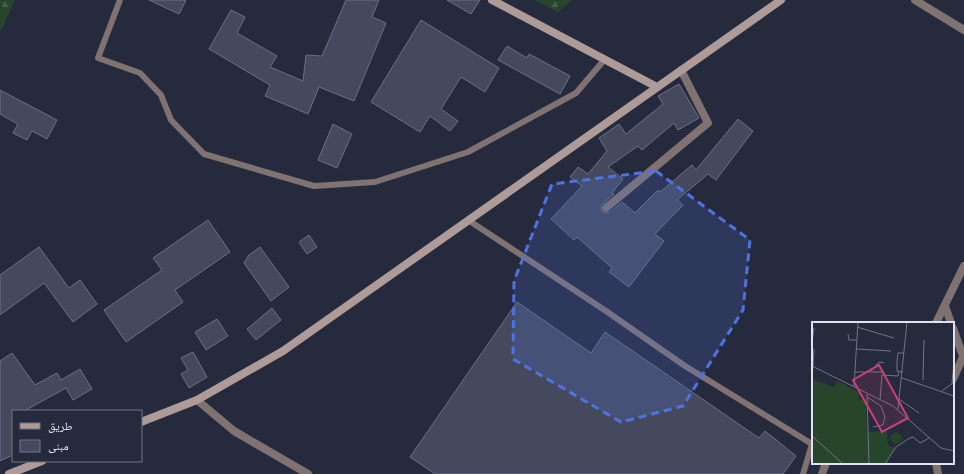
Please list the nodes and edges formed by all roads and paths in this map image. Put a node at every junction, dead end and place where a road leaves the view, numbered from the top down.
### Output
1 (120, 0) edge
2 (492, 0) edge
3 (781, 0) edge
4 (915, 0) edge
5 (964, 30) edge
6 (605, 59) junction
7 (681, 70) junction
8 (657, 87) junction
9 (606, 208) dead end
10 (468, 220) junction
11 (964, 266) edge
12 (945, 306) junction
13 (937, 322) edge
14 (951, 322) edge
15 (954, 331) edge
16 (964, 358) edge
17 (954, 376) edge
18 (197, 400) junction
19 (142, 422) edge
20 (39, 462) edge
21 (826, 464) edge
22 (936, 464) edge
23 (9, 474) edge
24 (308, 474) edge
25 (803, 474) edge
26 (822, 474) edge
27 (938, 474) edge

1 - 6 lane
2 - 6 main road
3 - 7 main road
4 - 5 street
6 - 8 main road
7 - 8 main road
7 - 9 street
8 - 10 main road
10 - 18 main road
10 - 25 lane
11 - 12 street
12 - 13 street
12 - 14 street
15 - 16 street
16 - 17 street
18 - 19 main road
18 - 24 street
20 - 23 main road
21 - 26 street
22 - 27 street

